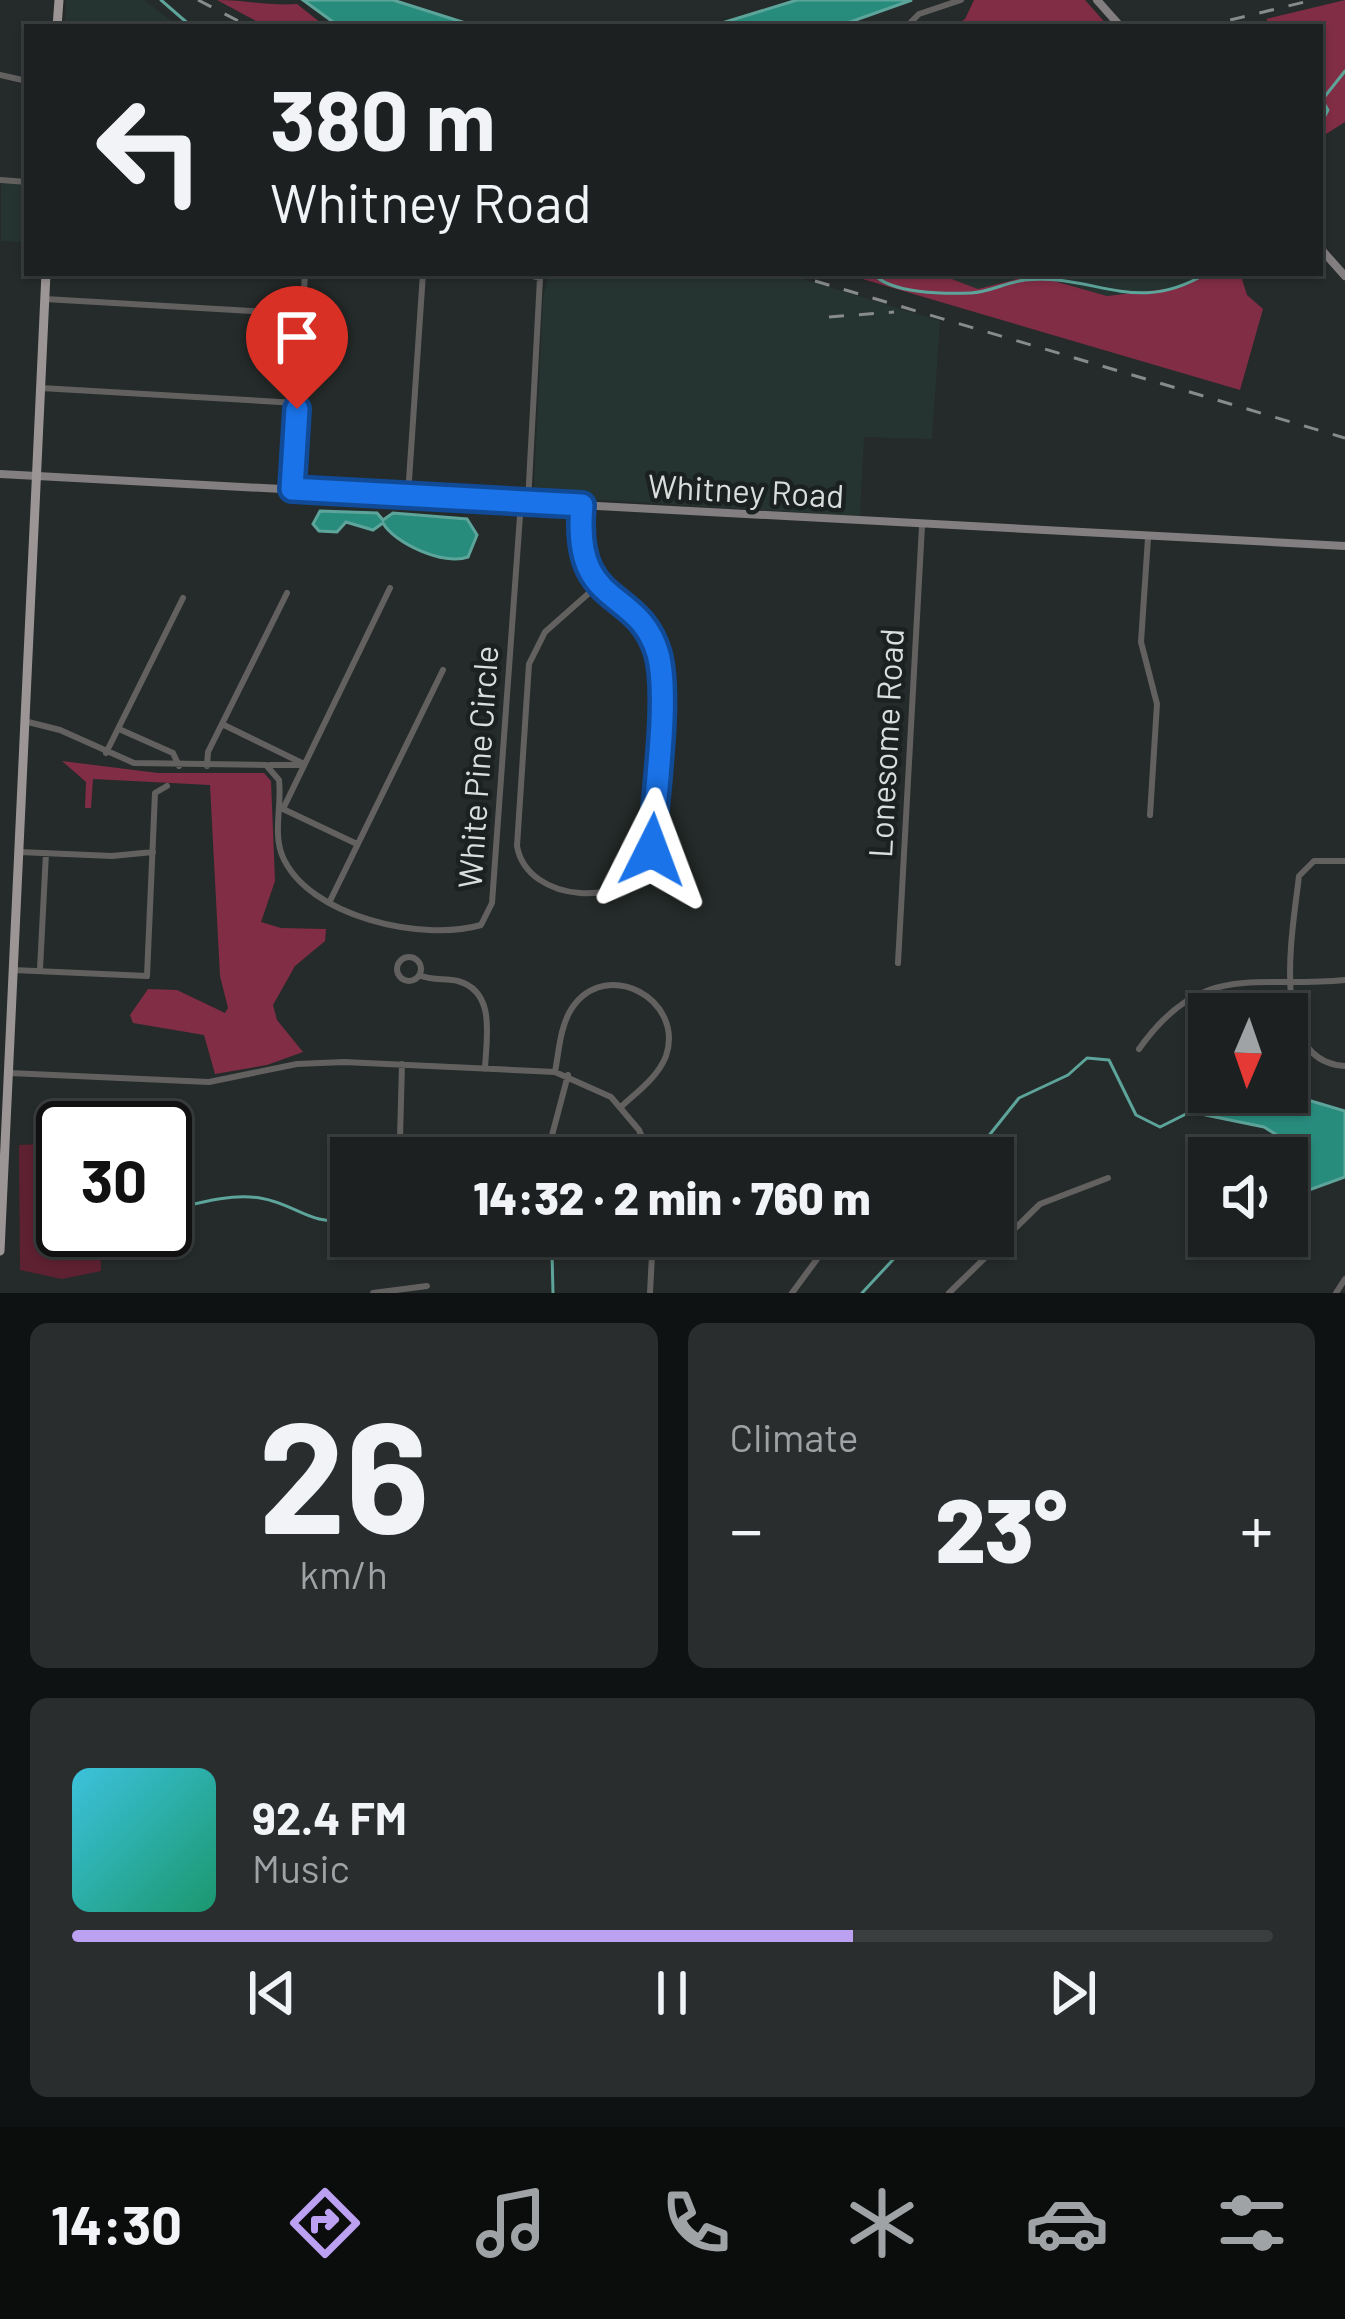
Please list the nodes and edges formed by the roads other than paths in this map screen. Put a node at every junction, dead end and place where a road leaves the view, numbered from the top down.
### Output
1 (961, 0) edge
2 (1097, 0) edge
3 (909, 24) edge
4 (1118, 24) edge
5 (1323, 251) edge
6 (46, 276) edge
7 (305, 276) edge
8 (423, 276) edge
9 (533, 276) edge
10 (1345, 276) edge
11 (45, 299) junction
12 (303, 314) junction
13 (40, 388) junction
14 (297, 403) junction
15 (0, 474) edge
16 (37, 475) junction
17 (292, 489) junction
18 (408, 495) junction
19 (524, 502) junction
20 (582, 505) junction
21 (922, 526) junction
22 (1148, 538) junction
23 (1345, 547) edge
24 (597, 586) junction
25 (391, 588) dead end
26 (286, 593) dead end
27 (183, 598) dead end
28 (442, 670) dead end
29 (24, 721) junction
30 (222, 724) junction
31 (119, 728) junction
32 (106, 753) junction
33 (266, 765) junction
34 (303, 765) junction
35 (179, 766) junction
36 (207, 766) junction
37 (167, 786) dead end
38 (283, 808) junction
39 (1150, 815) dead end
40 (357, 844) junction
41 (19, 852) junction
42 (153, 852) junction
43 (46, 853) junction
44 (1345, 861) edge
45 (329, 903) junction
46 (898, 963) dead end
47 (13, 970) junction
48 (40, 971) junction
49 (419, 975) dead end
50 (1345, 980) edge
51 (1292, 981) junction
52 (1139, 1049) dead end
53 (402, 1064) junction
54 (1345, 1066) edge
55 (485, 1069) junction
56 (555, 1072) junction
57 (9, 1073) junction
58 (568, 1076) junction
59 (622, 1106) junction
60 (400, 1137) edge
61 (552, 1137) edge
62 (639, 1137) edge
63 (1108, 1178) dead end
64 (1014, 1228) edge
65 (0, 1251) edge
66 (651, 1257) edge
67 (819, 1257) edge
68 (983, 1257) edge
69 (1345, 1279) edge
70 (427, 1286) dead end
71 (373, 1293) edge
72 (650, 1293) edge
73 (792, 1293) edge
74 (949, 1293) edge
75 (1336, 1293) edge

1 - 3 street
2 - 4 main road
5 - 10 main road
6 - 11 main road
7 - 12 street
8 - 18 street
9 - 19 street
11 - 12 street
11 - 13 main road
12 - 14 street
13 - 14 street
13 - 16 main road
14 - 17 street
15 - 16 main road, Whitney Road
16 - 17 main road, Whitney Road
16 - 29 main road
17 - 18 main road, Whitney Road
18 - 19 main road, Whitney Road
19 - 20 main road, Whitney Road
19 - 45 street, White Pine Circle
20 - 21 main road, Whitney Road
20 - 24 street
21 - 22 main road, Whitney Road
21 - 46 street, Lonesome Road
22 - 23 main road, Whitney Road
22 - 39 street
24 - 24 street
25 - 34 street
26 - 30 street
27 - 31 street
28 - 40 street
29 - 32 street
29 - 41 main road
30 - 34 street
30 - 36 street
31 - 32 street
31 - 35 street
32 - 35 street
33 - 34 street
33 - 36 street
33 - 38 street, White Pine Circle
34 - 38 street
35 - 36 street
37 - 42 street
38 - 40 street
38 - 45 street, White Pine Circle
40 - 45 street
41 - 43 street
41 - 47 main road
42 - 43 street
42 - 48 street
43 - 48 street
44 - 51 street
47 - 48 street
47 - 57 main road
49 - 55 street
50 - 51 street
51 - 52 street
51 - 54 street
53 - 55 street
53 - 57 street
53 - 60 street
55 - 56 street
56 - 58 street
56 - 59 street
57 - 65 main road
58 - 59 street
58 - 61 street
59 - 62 street
63 - 64 street
66 - 72 street
67 - 73 street
68 - 74 street
69 - 75 street
70 - 71 street

